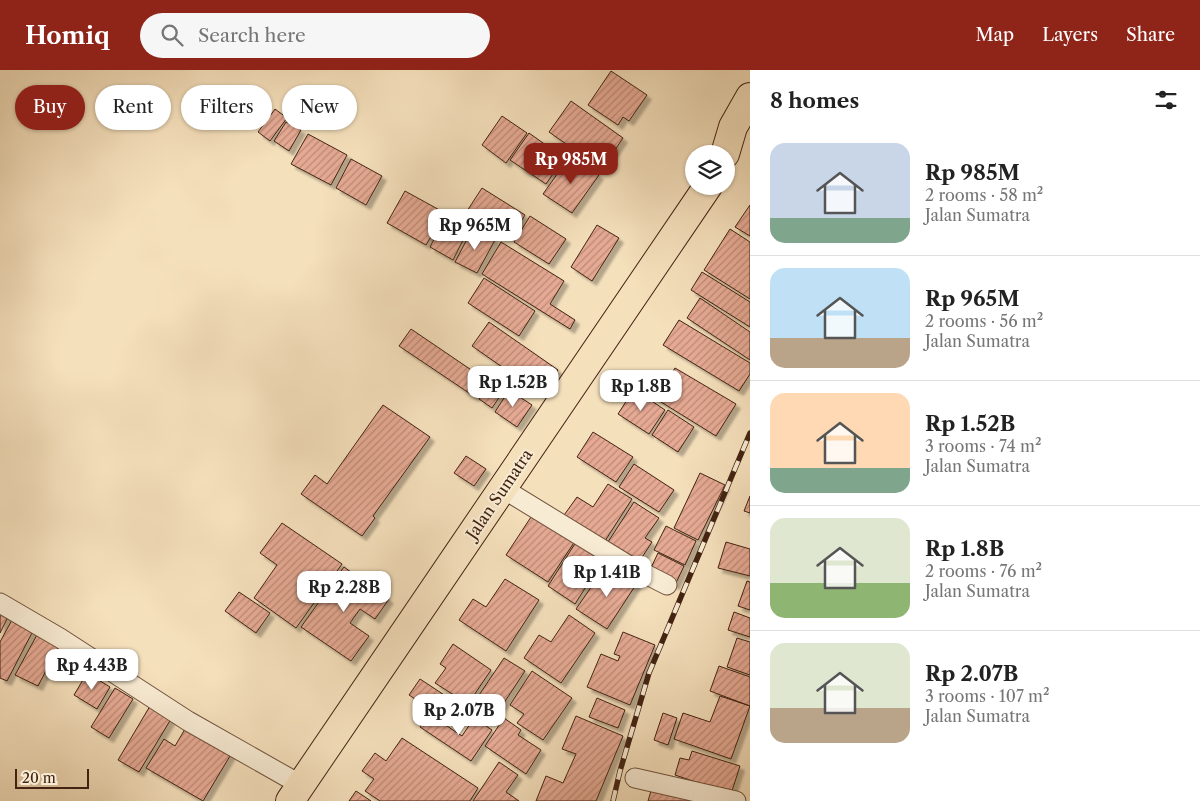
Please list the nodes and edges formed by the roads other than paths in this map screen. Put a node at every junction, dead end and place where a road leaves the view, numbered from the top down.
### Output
1 (750, 97) edge
2 (750, 144) edge
3 (728, 145) edge
4 (735, 156) edge
5 (702, 195) edge
6 (502, 488) junction
7 (667, 585) dead end
8 (0, 603) edge
9 (635, 778) dead end
10 (295, 793) edge
11 (731, 800) edge

1 - 3 highway
2 - 4 highway
5 - 6 highway, Jalan Sumatra
6 - 7 street
6 - 10 highway, Jalan Sumatra
8 - 10 street
9 - 11 street

